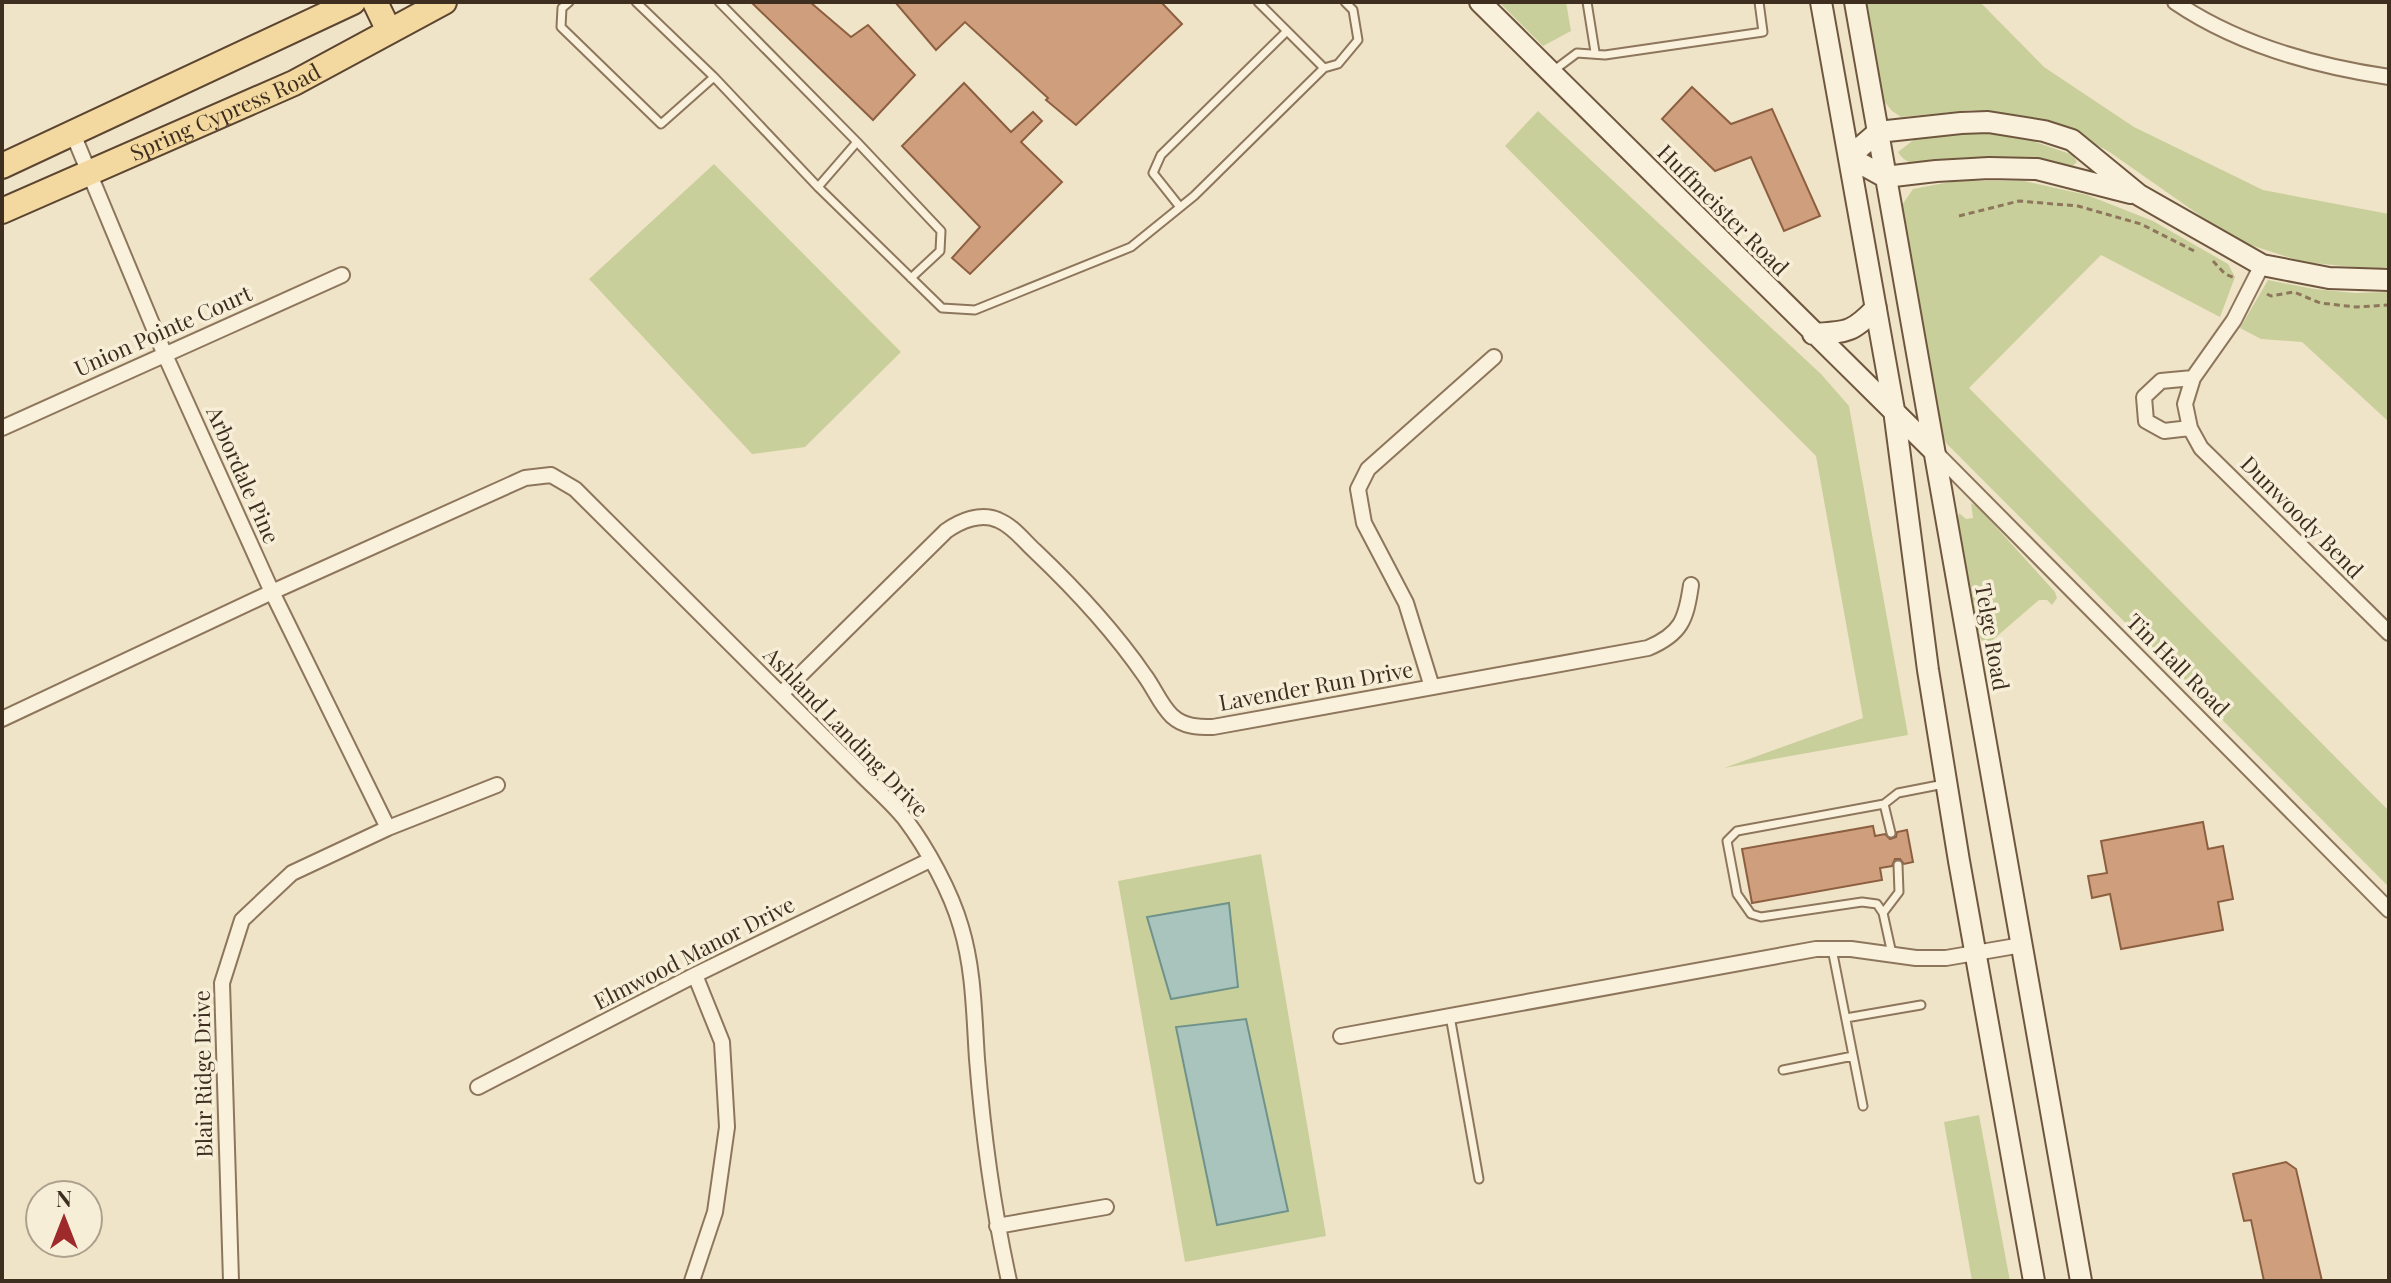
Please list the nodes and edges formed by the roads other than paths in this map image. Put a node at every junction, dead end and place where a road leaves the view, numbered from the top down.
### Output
1 (353, 2) edge
2 (375, 2) edge
3 (444, 2) edge
4 (569, 2) edge
5 (636, 2) edge
6 (719, 2) edge
7 (1258, 2) edge
8 (1345, 2) edge
9 (1480, 2) edge
10 (1587, 2) edge
11 (1759, 2) edge
12 (1821, 2) edge
13 (1855, 2) edge
14 (2175, 2) edge
15 (389, 31) junction
16 (1287, 31) junction
17 (1595, 52) junction
18 (1324, 68) junction
19 (1551, 73) junction
20 (714, 77) junction
21 (2389, 77) edge
22 (1878, 132) junction
23 (73, 134) junction
24 (857, 142) junction
25 (1849, 157) junction
26 (2, 166) edge
27 (89, 172) junction
28 (1885, 177) junction
29 (818, 187) junction
30 (2139, 195) junction
31 (1180, 207) junction
32 (2, 211) edge
33 (2262, 265) junction
34 (342, 275) dead end
35 (911, 278) junction
36 (2389, 280) edge
37 (1876, 308) junction
38 (1813, 334) junction
39 (165, 355) junction
40 (1494, 357) dead end
41 (2193, 378) junction
42 (1894, 410) junction
43 (2, 428) edge
44 (2190, 428) junction
45 (1934, 451) junction
46 (1691, 585) dead end
47 (272, 592) junction
48 (2389, 633) edge
49 (1432, 687) junction
50 (781, 694) junction
51 (2, 719) edge
52 (1946, 783) junction
53 (497, 785) dead end
54 (1884, 804) junction
55 (388, 828) junction
56 (1891, 833) dead end
57 (930, 860) junction
58 (1898, 865) dead end
59 (2389, 910) edge
60 (1883, 913) junction
61 (2022, 945) junction
62 (1832, 949) junction
63 (1976, 953) junction
64 (1892, 955) junction
65 (695, 975) junction
66 (1921, 1005) dead end
67 (1450, 1016) junction
68 (1846, 1018) junction
69 (1341, 1036) dead end
70 (1853, 1056) junction
71 (1783, 1070) dead end
72 (478, 1087) dead end
73 (1863, 1106) dead end
74 (1479, 1179) dead end
75 (1106, 1207) dead end
76 (997, 1226) junction
77 (231, 1281) edge
78 (692, 1281) edge
79 (1009, 1281) edge
80 (2034, 1281) edge
81 (2081, 1281) edge

1 - 23 main road, Spring Cypress Road
2 - 15 main road
3 - 15 main road, Spring Cypress Road
4 - 20 lane
5 - 20 lane
6 - 24 lane
7 - 16 lane
8 - 18 lane
9 - 19 main road, Huffmeister Road
10 - 17 lane
11 - 17 lane
12 - 25 main road
13 - 22 main road, Telge Road
14 - 21 street
15 - 27 main road, Spring Cypress Road
16 - 18 lane
16 - 31 lane
17 - 19 lane
18 - 31 lane
19 - 38 main road, Huffmeister Road
20 - 29 lane
22 - 25 main road
22 - 28 main road, Telge Road
22 - 30 main road
23 - 26 main road, Spring Cypress Road
23 - 27 street, Arbordale Pine
24 - 29 lane
24 - 35 lane
25 - 28 main road
25 - 37 main road
27 - 32 main road, Spring Cypress Road
27 - 39 street, Arbordale Pine
28 - 30 main road
28 - 45 main road, Telge Road
29 - 35 lane
30 - 33 main road
31 - 35 lane
33 - 36 main road
33 - 41 street
34 - 39 street, Union Pointe Court
37 - 38 main road
37 - 42 main road
38 - 42 main road, Huffmeister Road
39 - 43 street, Union Pointe Court
39 - 47 street, Arbordale Pine
40 - 49 street
41 - 44 street
41 - 44 street
42 - 45 main road, Huffmeister Road
42 - 52 main road
44 - 48 street, Dunwoody Bend
45 - 59 street, Tin Hall Road
45 - 61 main road, Telge Road
46 - 49 street, Lavender Run Drive
47 - 50 street, Ashland Landing Drive
47 - 51 street
47 - 55 street, Arbordale Pine
49 - 50 street, Lavender Run Drive
50 - 57 street, Ashland Landing Drive
52 - 54 lane
52 - 63 main road
53 - 55 street, Blair Ridge Drive
54 - 56 lane
54 - 60 lane
55 - 77 street, Blair Ridge Drive
57 - 65 street, Elmwood Manor Drive
57 - 76 street, Ashland Landing Drive
58 - 60 lane
60 - 64 lane
61 - 63 street
61 - 81 main road, Telge Road
62 - 64 street
62 - 67 street
62 - 68 lane
63 - 64 street
63 - 80 main road
65 - 72 street, Elmwood Manor Drive
65 - 78 street
66 - 68 lane
67 - 69 street
67 - 74 lane
68 - 70 lane
70 - 71 lane
70 - 73 lane
75 - 76 street
76 - 79 street, Ashland Landing Drive

